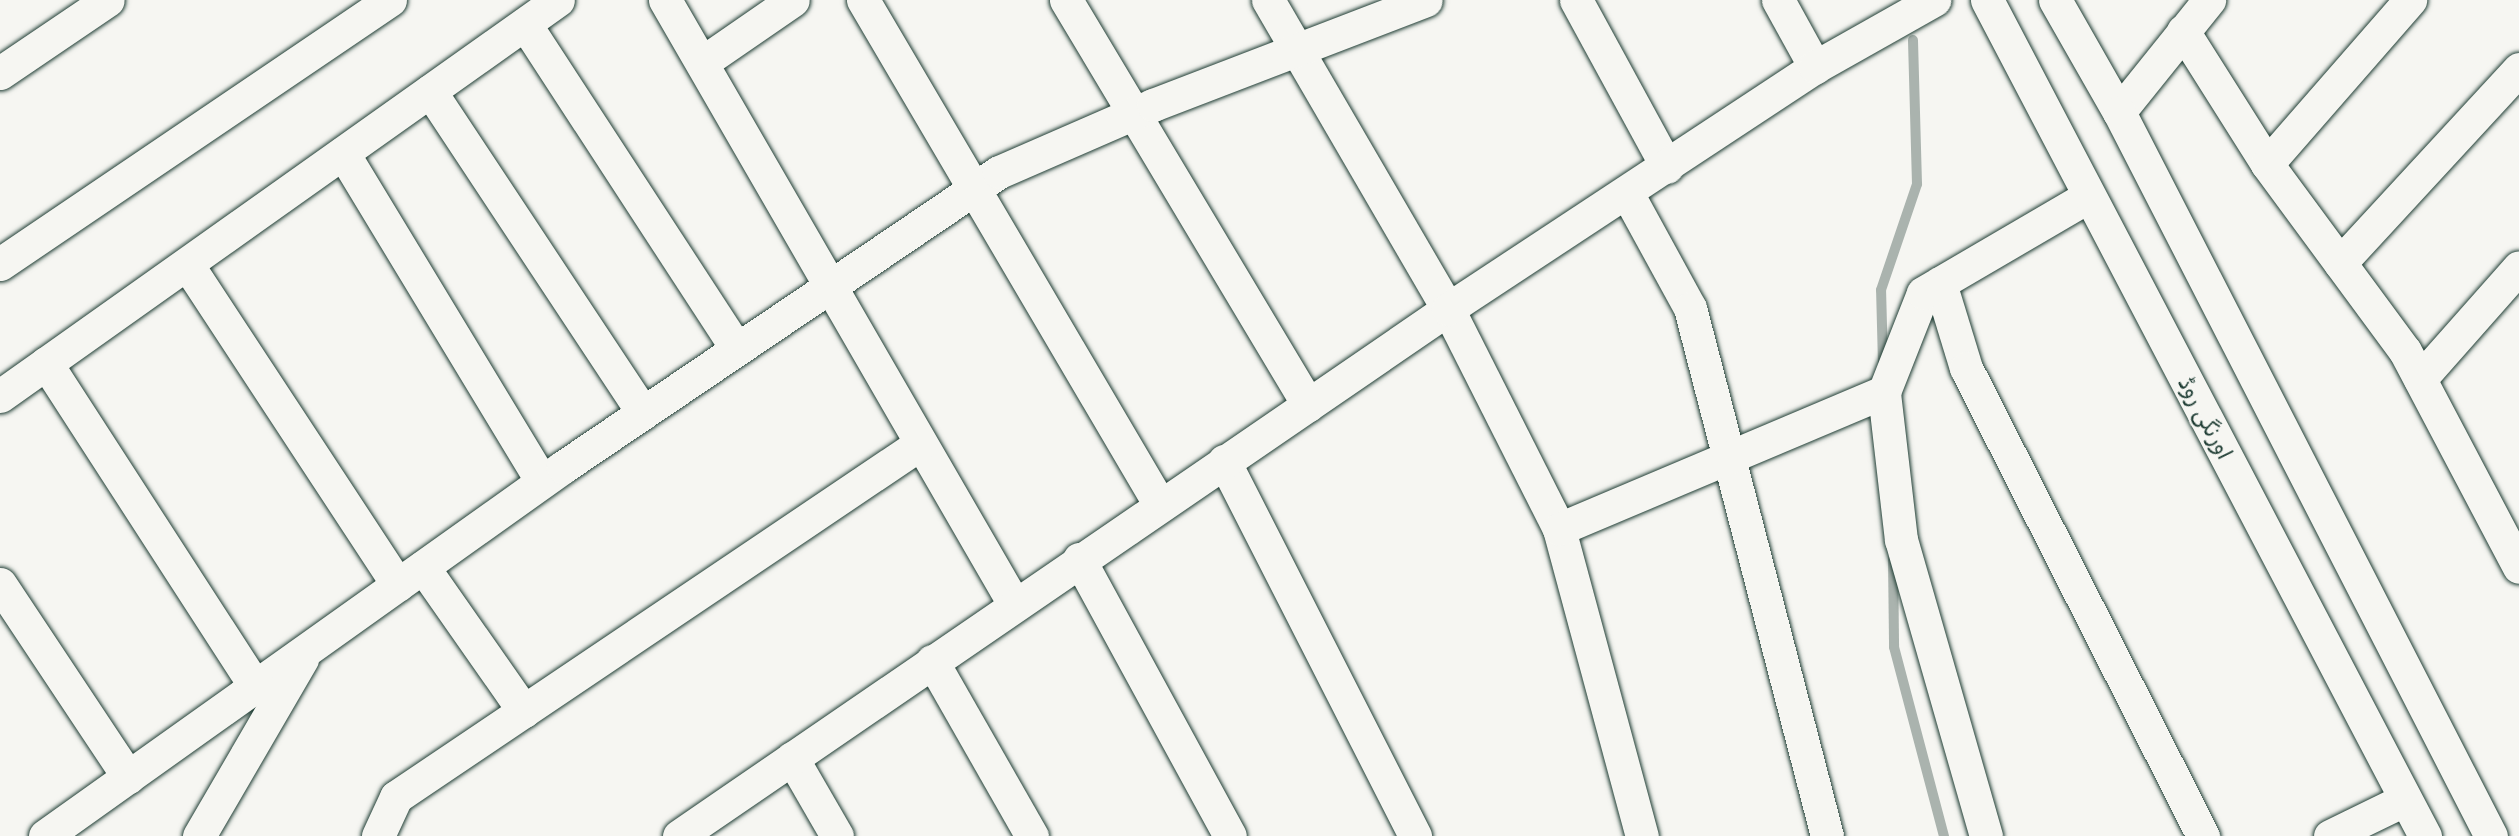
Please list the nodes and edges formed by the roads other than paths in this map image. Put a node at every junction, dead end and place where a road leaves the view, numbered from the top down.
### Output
1 (108, 0) edge
2 (390, 0) edge
3 (558, 0) edge
4 (664, 0) edge
5 (793, 0) edge
6 (863, 0) edge
7 (1065, 0) edge
8 (1268, 0) edge
9 (1576, 0) edge
10 (1778, 0) edge
11 (1934, 0) edge
12 (1987, 0) edge
13 (2055, 0) edge
14 (2209, 0) edge
15 (2410, 0) edge
16 (1416, 2) edge
17 (525, 24) junction
18 (2183, 31) junction
19 (1297, 49) junction
20 (702, 62) junction
21 (1815, 67) junction
22 (2519, 69) edge
23 (0, 73) edge
24 (430, 91) junction
25 (2120, 112) junction
26 (1133, 113) junction
27 (343, 153) junction
28 (2267, 164) junction
29 (1667, 167) junction
30 (974, 189) junction
31 (1627, 193) junction
32 (2089, 196) junction
33 (2340, 263) junction
34 (0, 264) edge
35 (187, 264) junction
36 (2519, 267) edge
37 (1940, 283) junction
38 (828, 288) junction
39 (1448, 309) junction
40 (737, 349) junction
41 (46, 363) junction
42 (2420, 379) junction
43 (1884, 392) junction
44 (0, 396) edge
45 (1308, 405) junction
46 (643, 413) junction
47 (920, 444) junction
48 (1729, 459) junction
49 (1224, 461) junction
50 (542, 481) junction
51 (1160, 505) junction
52 (2509, 524) edge
53 (1559, 529) junction
54 (1080, 559) junction
55 (2519, 567) edge
56 (411, 576) junction
57 (0, 584) edge
58 (1014, 604) junction
59 (309, 648) junction
60 (932, 661) junction
61 (255, 686) junction
62 (524, 711) junction
63 (792, 758) junction
64 (128, 777) junction
65 (2404, 800) junction
66 (210, 832) edge
67 (45, 836) edge
68 (378, 836) edge
69 (679, 836) edge
70 (837, 836) edge
71 (1032, 836) edge
72 (1230, 836) edge
73 (1415, 836) edge
74 (1642, 836) edge
75 (1827, 836) edge
76 (1986, 836) edge
77 (2203, 836) edge
78 (2330, 836) edge
79 (2425, 836) edge
80 (2491, 836) edge

1 - 23 street
2 - 34 street
3 - 17 street
4 - 20 street
5 - 20 street
6 - 30 street
7 - 26 street
8 - 19 street
9 - 29 street
10 - 21 street
11 - 21 street
12 - 32 street, اورنگی روڈ
13 - 25 street
14 - 18 street
15 - 28 street
16 - 19 street
17 - 24 street
17 - 40 street
18 - 25 street
18 - 28 street
19 - 26 street
19 - 39 street
20 - 38 street
21 - 29 street
22 - 33 street
24 - 27 street
24 - 46 street
25 - 80 street
26 - 30 street
26 - 45 street
27 - 35 street
27 - 50 street
28 - 33 street
29 - 31 street
30 - 38 street
30 - 51 street
31 - 39 street
31 - 48 street
32 - 37 street
32 - 65 street, اورنگی روڈ
33 - 42 street
35 - 41 street
35 - 56 street
36 - 42 street
37 - 43 street
37 - 77 street
38 - 40 street
38 - 47 street
39 - 45 street
39 - 53 street
40 - 46 street
41 - 44 street
41 - 61 street
42 - 52 street
43 - 48 street
43 - 76 street
45 - 49 street
46 - 50 street
47 - 58 street
47 - 62 street
48 - 53 street
48 - 75 street
49 - 51 street
49 - 73 street
50 - 56 street
51 - 54 street
52 - 55 street
53 - 74 street
54 - 58 street
54 - 72 street
56 - 59 street
56 - 62 street
57 - 64 street
58 - 60 street
59 - 61 street
59 - 66 street
60 - 63 street
60 - 71 street
61 - 64 street
62 - 68 street
63 - 69 street
63 - 70 street
64 - 67 street
65 - 78 street
65 - 79 street, اورنگی روڈ

